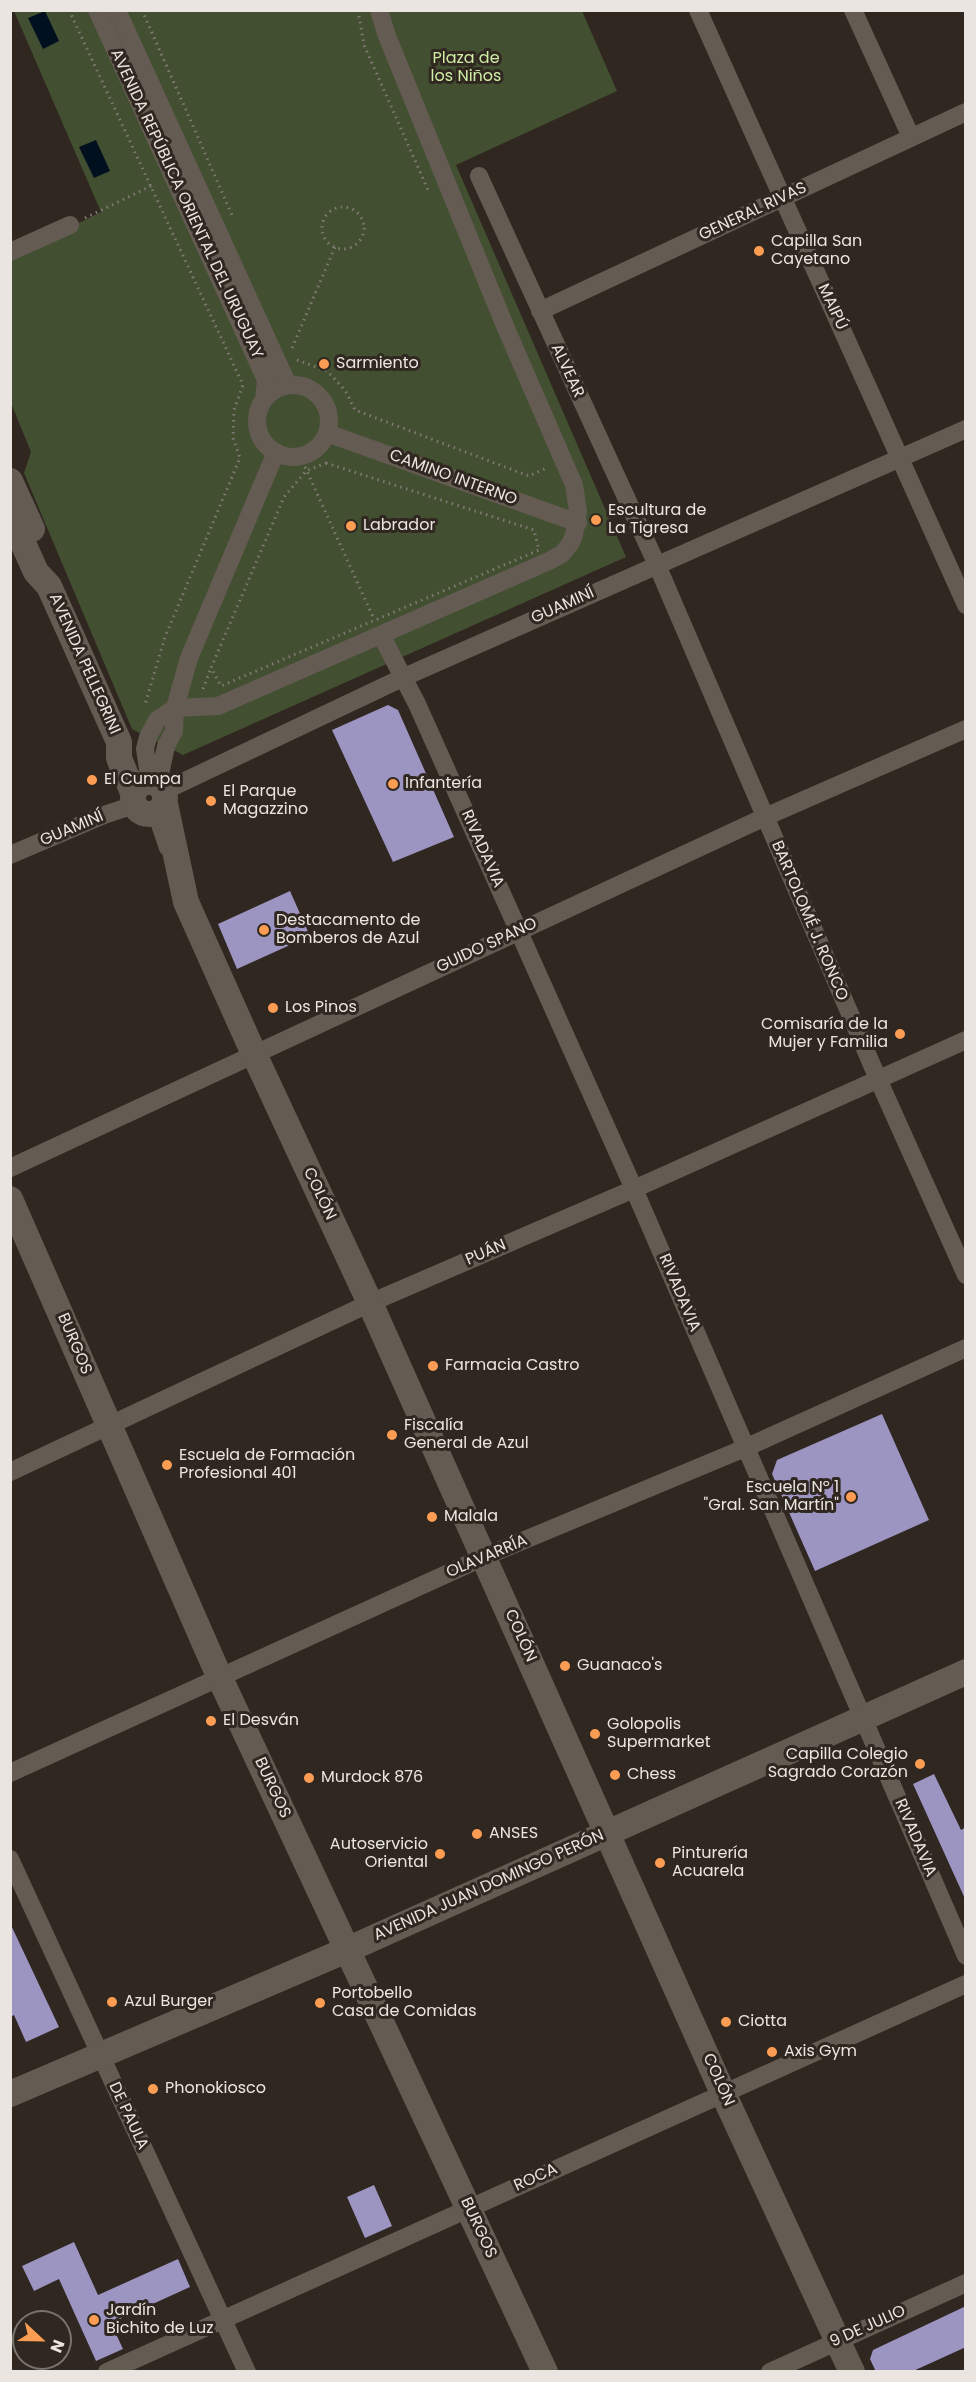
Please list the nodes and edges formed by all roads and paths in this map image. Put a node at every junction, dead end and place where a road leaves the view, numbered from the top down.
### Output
1 (69, 10) edge
2 (97, 10) edge
3 (117, 10) edge
4 (141, 10) edge
5 (358, 10) edge
6 (380, 10) edge
7 (698, 10) edge
8 (853, 10) edge
9 (966, 112) edge
10 (911, 137) junction
11 (479, 176) dead end
12 (151, 186) junction
13 (431, 196) dead end
14 (783, 198) junction
15 (233, 218) dead end
16 (70, 225) joint
17 (335, 247) junction
18 (10, 252) edge
19 (540, 311) junction
20 (286, 337) dead end
21 (291, 348) junction
22 (288, 385) junction
23 (264, 400) junction
24 (966, 429) edge
25 (327, 433) junction
26 (276, 452) junction
27 (901, 457) junction
28 (303, 464) junction
29 (550, 467) dead end
30 (10, 481) edge
31 (10, 514) edge
32 (578, 523) junction
33 (17, 546) edge
34 (657, 565) junction
35 (49, 586) junction
36 (966, 605) edge
37 (378, 628) junction
38 (402, 678) junction
39 (175, 708) junction
40 (143, 713) dead end
41 (966, 729) edge
42 (150, 795) junction
43 (765, 817) junction
44 (10, 855) edge
45 (519, 931) junction
46 (966, 1040) edge
47 (254, 1054) junction
48 (878, 1079) junction
49 (10, 1168) edge
50 (634, 1189) junction
51 (10, 1199) edge
52 (966, 1275) edge
53 (370, 1303) junction
54 (966, 1348) edge
55 (109, 1425) junction
56 (745, 1448) junction
57 (10, 1472) edge
58 (484, 1557) junction
59 (966, 1672) edge
60 (219, 1676) junction
61 (862, 1718) junction
62 (10, 1773) edge
63 (608, 1832) junction
64 (10, 1859) edge
65 (349, 1949) junction
66 (966, 1956) edge
67 (966, 1984) edge
68 (100, 2055) junction
69 (723, 2093) junction
70 (10, 2094) edge
71 (469, 2208) junction
72 (966, 2283) edge
73 (222, 2318) junction
74 (837, 2340) junction
75 (107, 2372) edge
76 (247, 2372) edge
77 (545, 2372) edge
78 (770, 2372) edge
79 (852, 2372) edge

1 - 12 path
2 - 23 street, AVENIDA REPÚBLICA ORIENTAL DEL URUGUAY
3 - 22 street, AVENIDA REPÚBLICA ORIENTAL DEL URUGUAY
4 - 15 path
5 - 13 path
6 - 32 street
7 - 14 street, MAIPÚ
8 - 10 street
9 - 10 street, GENERAL RIVAS
10 - 14 street, GENERAL RIVAS
11 - 19 street, ALVEAR
12 - 16 path
12 - 40 path
14 - 19 street, GENERAL RIVAS
14 - 27 street, MAIPÚ
16 - 18 street
17 - 17 path
17 - 21 path
19 - 34 street, ALVEAR
20 - 21 path
21 - 29 path
22 - 23 street
22 - 25 street
23 - 26 street
24 - 27 street, GUAMINÍ
25 - 28 street
25 - 32 street, CAMINO INTERNO
26 - 28 street
26 - 39 street
27 - 34 street, GUAMINÍ
27 - 36 street, MAIPÚ
28 - 37 path
28 - 37 path
28 - 37 path
30 - 35 main road, AVENIDA PELLEGRINI
31 - 33 main road, AVENIDA PELLEGRINI
32 - 37 street
33 - 35 main road, AVENIDA PELLEGRINI
34 - 38 street, GUAMINÍ
34 - 43 street, BARTOLOMÉ J. RONCO
35 - 42 main road, AVENIDA PELLEGRINI
37 - 38 street, RIVADAVIA
37 - 39 street
38 - 42 street, GUAMINÍ
38 - 45 street, RIVADAVIA
39 - 42 street
41 - 43 street, GUIDO SPANO
42 - 44 street, GUAMINÍ
42 - 47 main road, COLÓN
43 - 45 street, GUIDO SPANO
43 - 48 street, BARTOLOMÉ J. RONCO
45 - 47 street, GUIDO SPANO
45 - 50 street, RIVADAVIA
46 - 48 street, PUÁN
47 - 49 street, GUIDO SPANO
47 - 53 main road, COLÓN
48 - 50 street, PUÁN
48 - 52 street, BARTOLOMÉ J. RONCO
50 - 53 street, PUÁN
50 - 56 street, RIVADAVIA
51 - 55 main road, BURGOS
53 - 55 street, PUÁN
53 - 58 main road, COLÓN
54 - 56 street, OLAVARRÍA
55 - 57 street, PUÁN
55 - 60 main road, BURGOS
56 - 58 street, OLAVARRÍA
56 - 61 street, RIVADAVIA
58 - 60 street, OLAVARRÍA
58 - 63 main road, COLÓN
59 - 61 main road, AVENIDA JUAN DOMINGO PERÓN
60 - 62 street, OLAVARRÍA
60 - 65 main road, BURGOS
61 - 63 main road, AVENIDA JUAN DOMINGO PERÓN
61 - 66 street, RIVADAVIA
63 - 65 main road, AVENIDA JUAN DOMINGO PERÓN
63 - 69 main road, COLÓN
64 - 68 street, DE PAULA
65 - 68 main road, AVENIDA JUAN DOMINGO PERÓN
65 - 71 main road, BURGOS
67 - 69 street, ROCA
68 - 70 main road, AVENIDA JUAN DOMINGO PERÓN
68 - 73 street, DE PAULA
69 - 71 street, ROCA
69 - 74 main road, COLÓN
71 - 73 street, ROCA
71 - 77 main road, BURGOS
72 - 74 street, 9 DE JULIO
73 - 75 street, ROCA
73 - 76 street, DE PAULA
74 - 78 street, 9 DE JULIO
74 - 79 main road, COLÓN

